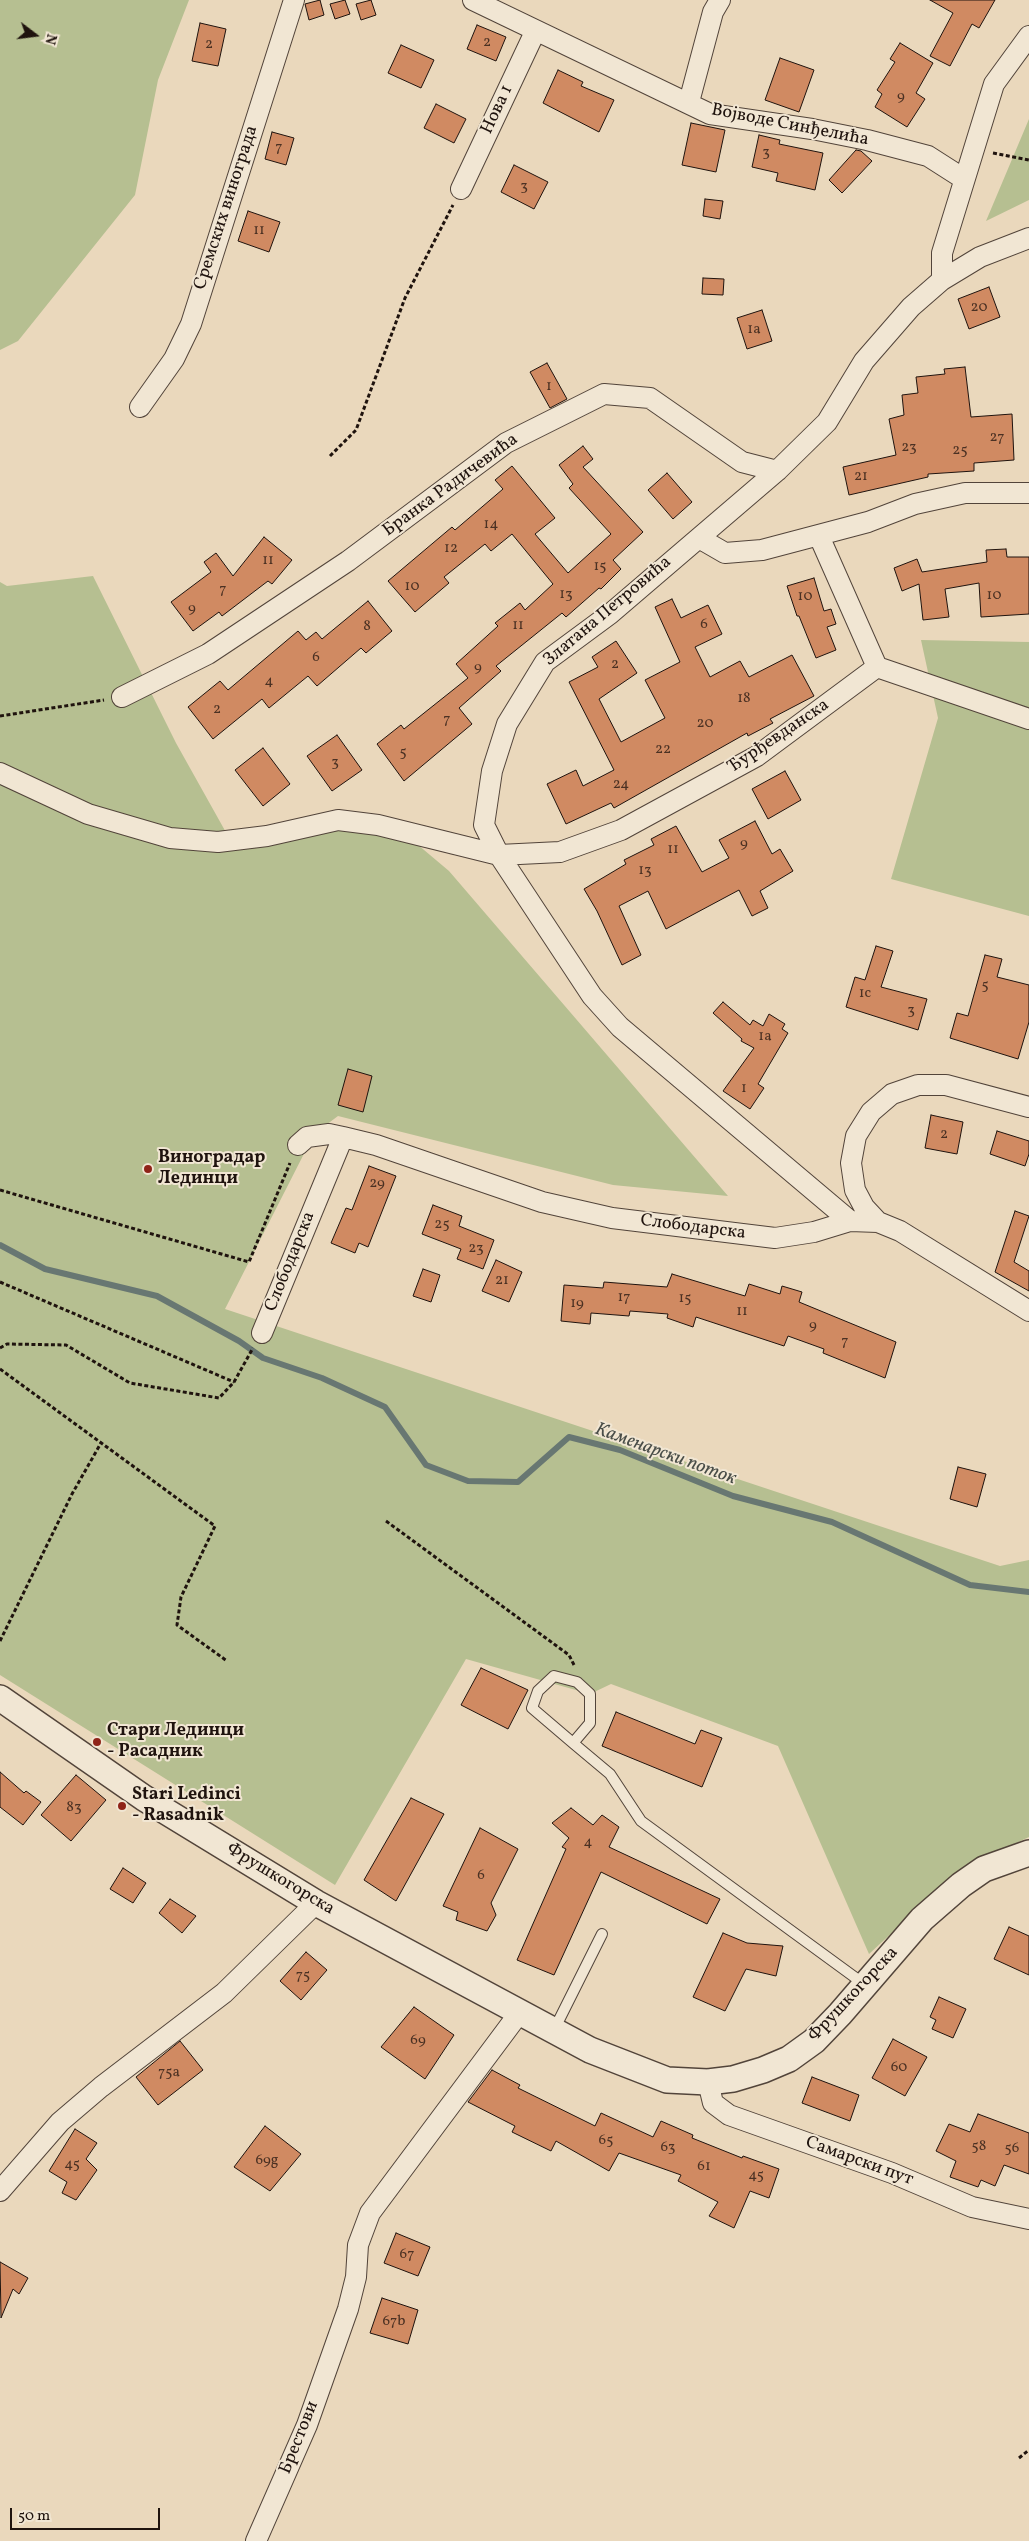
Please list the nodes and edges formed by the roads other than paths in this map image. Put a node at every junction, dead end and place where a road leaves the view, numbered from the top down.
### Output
1 (294, 0) edge
2 (473, 0) edge
3 (720, 0) edge
4 (535, 32) junction
5 (1029, 36) edge
6 (688, 102) junction
7 (964, 178) junction
8 (461, 189) road end
9 (1029, 238) edge
10 (942, 280) junction
11 (140, 407) dead end
12 (777, 471) junction
13 (1029, 493) edge
14 (819, 536) junction
15 (699, 538) junction
16 (877, 667) junction
17 (122, 697) road end
18 (1029, 719) edge
19 (0, 773) edge
20 (499, 855) junction
21 (1029, 1107) edge
22 (343, 1137) junction
23 (298, 1145) road end
24 (850, 1221) junction
25 (878, 1222) junction
26 (1029, 1311) edge
27 (262, 1333) road end
28 (0, 1698) edge
29 (573, 1743) junction
30 (1029, 1853) edge
31 (316, 1903) junction
32 (602, 1934) dead end
33 (865, 1985) junction
34 (520, 2012) junction
35 (554, 2030) junction
36 (708, 2082) junction
37 (0, 2190) edge
38 (1029, 2219) edge
39 (256, 2541) edge

1 - 11 street, Сремских винограда
2 - 4 street, Војводе Синђелића
3 - 6 street
4 - 6 street, Војводе Синђелића
4 - 8 street, Нова 1
5 - 7 street
6 - 7 street, Војводе Синђелића
7 - 10 street
9 - 10 street
10 - 12 street
12 - 15 street, Златана Петровића
12 - 17 street, Бранка Радичевића
13 - 14 street
14 - 15 street
14 - 16 street
15 - 20 street, Златана Петровића
16 - 18 street
16 - 20 street, Ђурђевданска
19 - 20 street
20 - 24 street, Златана Петровића
21 - 25 street
22 - 23 street, Слободарска
22 - 24 street, Слободарска
22 - 27 street, Слободарска
24 - 25 street, Слободарска
25 - 26 street, Слободарска
28 - 31 street, Фрушкогорска
29 - 29 lane
29 - 33 lane
30 - 33 street, Фрушкогорска
31 - 34 street, Фрушкогорска
31 - 37 street
32 - 35 lane
33 - 36 street, Фрушкогорска
34 - 35 street, Фрушкогорска
34 - 39 street, Брестови
35 - 36 street, Фрушкогорска
36 - 38 street, Самарски пут

